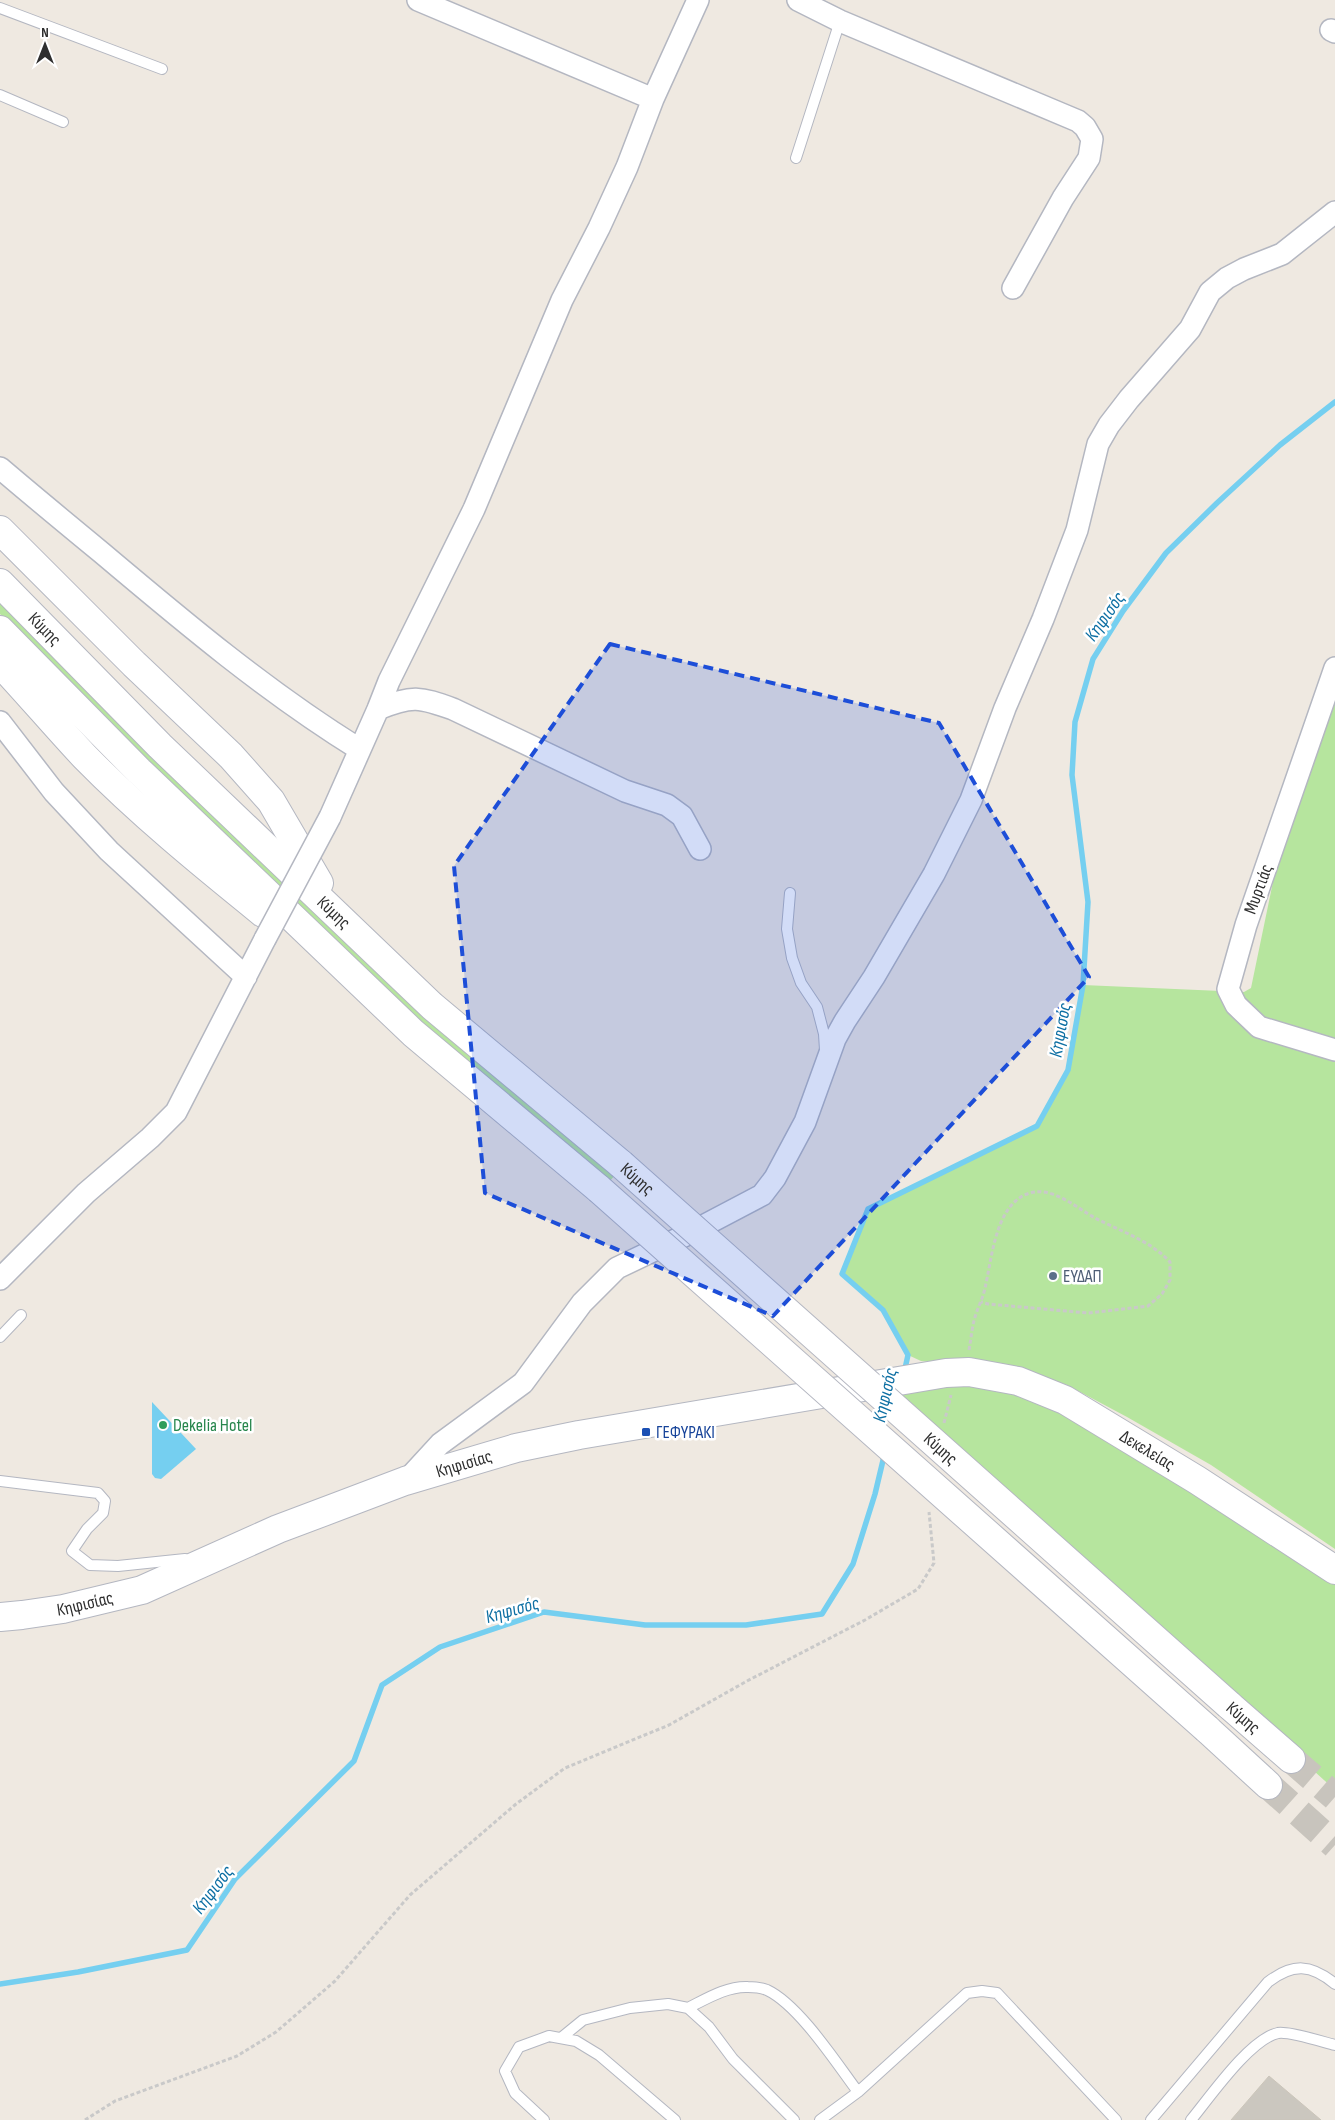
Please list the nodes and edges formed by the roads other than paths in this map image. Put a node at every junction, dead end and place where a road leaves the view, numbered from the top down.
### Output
1 (418, 0) edge
2 (698, 0) edge
3 (798, 0) edge
4 (0, 8) edge
5 (840, 21) junction
6 (162, 69) dead end
7 (0, 95) edge
8 (653, 99) junction
9 (63, 122) dead end
10 (796, 158) dead end
11 (1335, 212) edge
12 (1014, 288) dead end
13 (0, 468) edge
14 (0, 530) edge
15 (0, 583) edge
16 (0, 630) edge
17 (0, 664) edge
18 (1335, 668) edge
19 (378, 709) junction
20 (0, 722) edge
21 (359, 749) junction
22 (700, 849) dead end
23 (790, 894) dead end
24 (342, 921) junction
25 (322, 947) junction
26 (246, 977) junction
27 (1335, 1050) edge
28 (826, 1064) junction
29 (0, 1279) edge
30 (21, 1315) dead end
31 (0, 1337) edge
32 (957, 1373) joint
33 (0, 1481) edge
34 (406, 1481) junction
35 (218, 1556) junction
36 (1335, 1570) edge
37 (0, 1617) edge
38 (1291, 1759) tunnel mouth
39 (1268, 1785) tunnel mouth
40 (1335, 1984) edge
41 (688, 2008) junction
42 (561, 2038) junction
43 (1335, 2044) edge
44 (858, 2092) junction
45 (544, 2120) edge
46 (676, 2120) edge
47 (794, 2120) edge
48 (820, 2120) edge
49 (1116, 2120) edge
50 (1151, 2120) edge
51 (1191, 2120) edge

1 - 8 street
2 - 8 street
3 - 5 street
4 - 6 lane
5 - 10 lane
5 - 12 street
7 - 9 lane
8 - 19 street
11 - 28 street
13 - 21 street
14 - 24 main road
15 - 24 main road, Κύμης
16 - 25 main road, Κύμης
17 - 25 main road
18 - 27 street, Μυρτιάς
19 - 21 street
19 - 22 street
20 - 26 street
21 - 26 street, bridge
23 - 28 lane
24 - 38 main road, Κύμης, bridge
25 - 39 main road, Κύμης, bridge
26 - 29 street
28 - 34 street
30 - 31 lane
32 - 34 main road, Κηφισίας
32 - 36 main road, Δεκελείας
33 - 35 lane
34 - 35 main road, Κηφισίας
35 - 37 main road, Κηφισίας
40 - 50 lane
41 - 42 lane
41 - 44 lane
41 - 47 lane
42 - 45 lane
42 - 46 lane
43 - 51 lane
44 - 48 lane
44 - 49 lane

